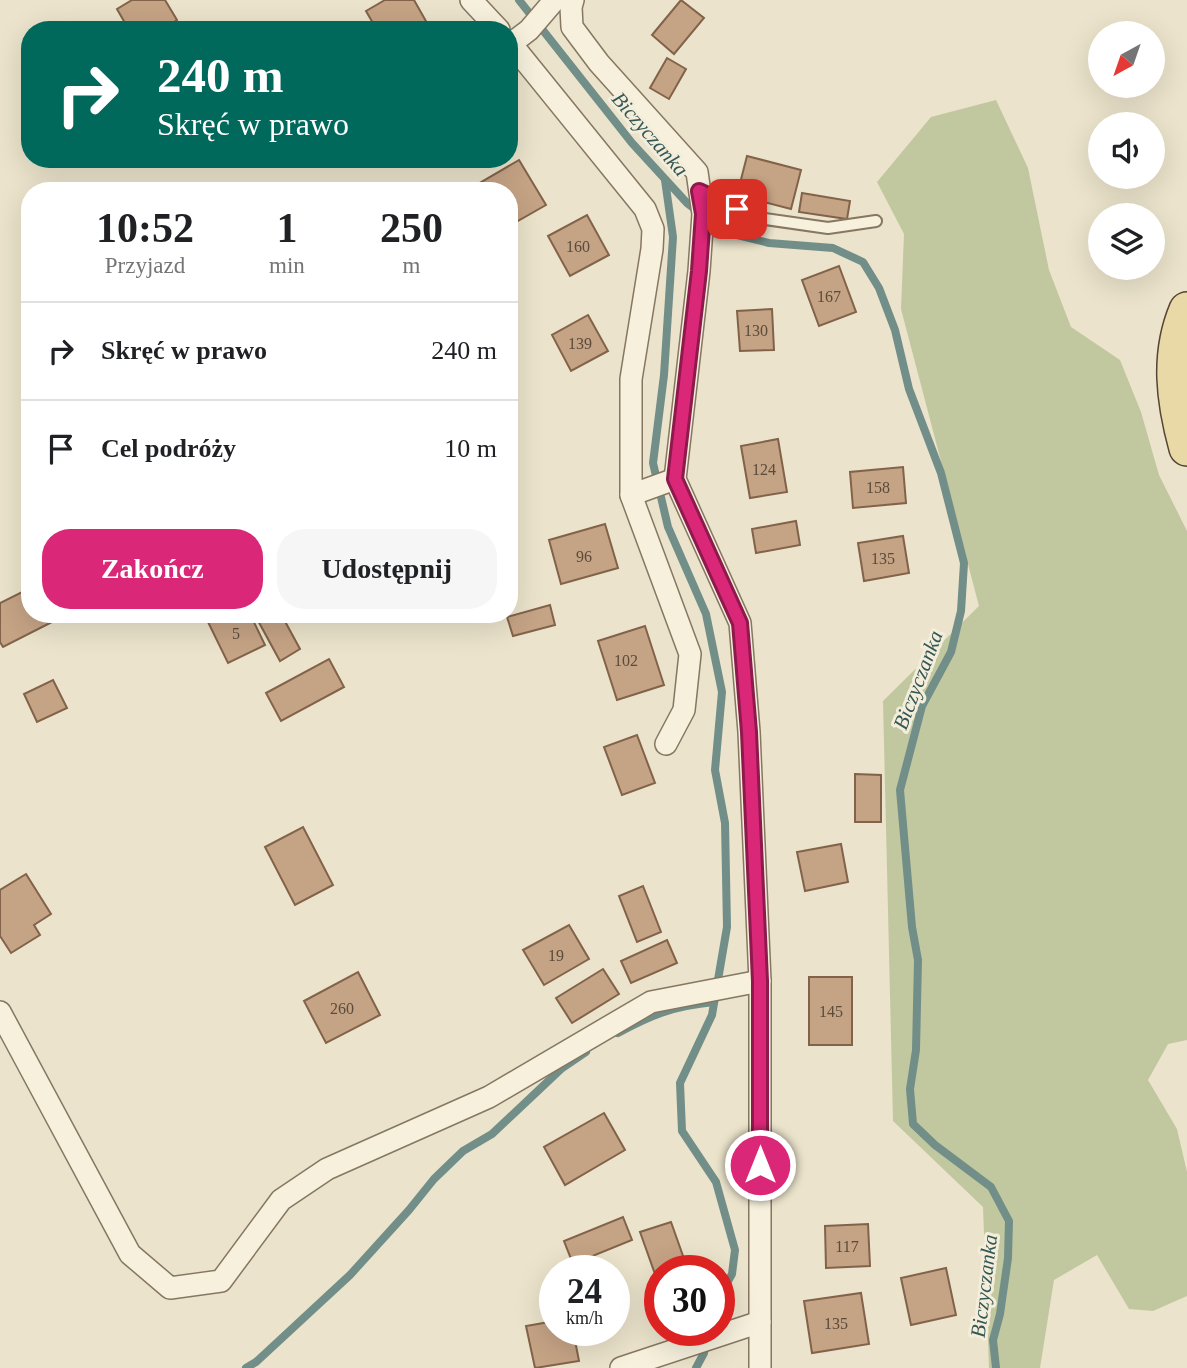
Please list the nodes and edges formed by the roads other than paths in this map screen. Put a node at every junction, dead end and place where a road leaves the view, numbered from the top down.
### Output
1 (471, 0) edge
2 (558, 4) edge
3 (491, 21) edge
4 (518, 34) edge
5 (518, 52) edge
6 (699, 191) junction
7 (876, 221) dead end
8 (1187, 310) edge
9 (1187, 448) edge
10 (675, 479) junction
11 (631, 495) junction
12 (666, 744) dead end
13 (760, 981) junction
14 (0, 1012) edge
15 (760, 1322) junction
16 (621, 1368) edge
17 (760, 1368) edge

1 - 3 street
2 - 4 street
2 - 6 street
5 - 11 street
6 - 7 lane
6 - 10 street
8 - 9 main road
10 - 11 street
10 - 13 street
11 - 12 street
13 - 14 street
13 - 15 street
15 - 16 street
15 - 17 street

